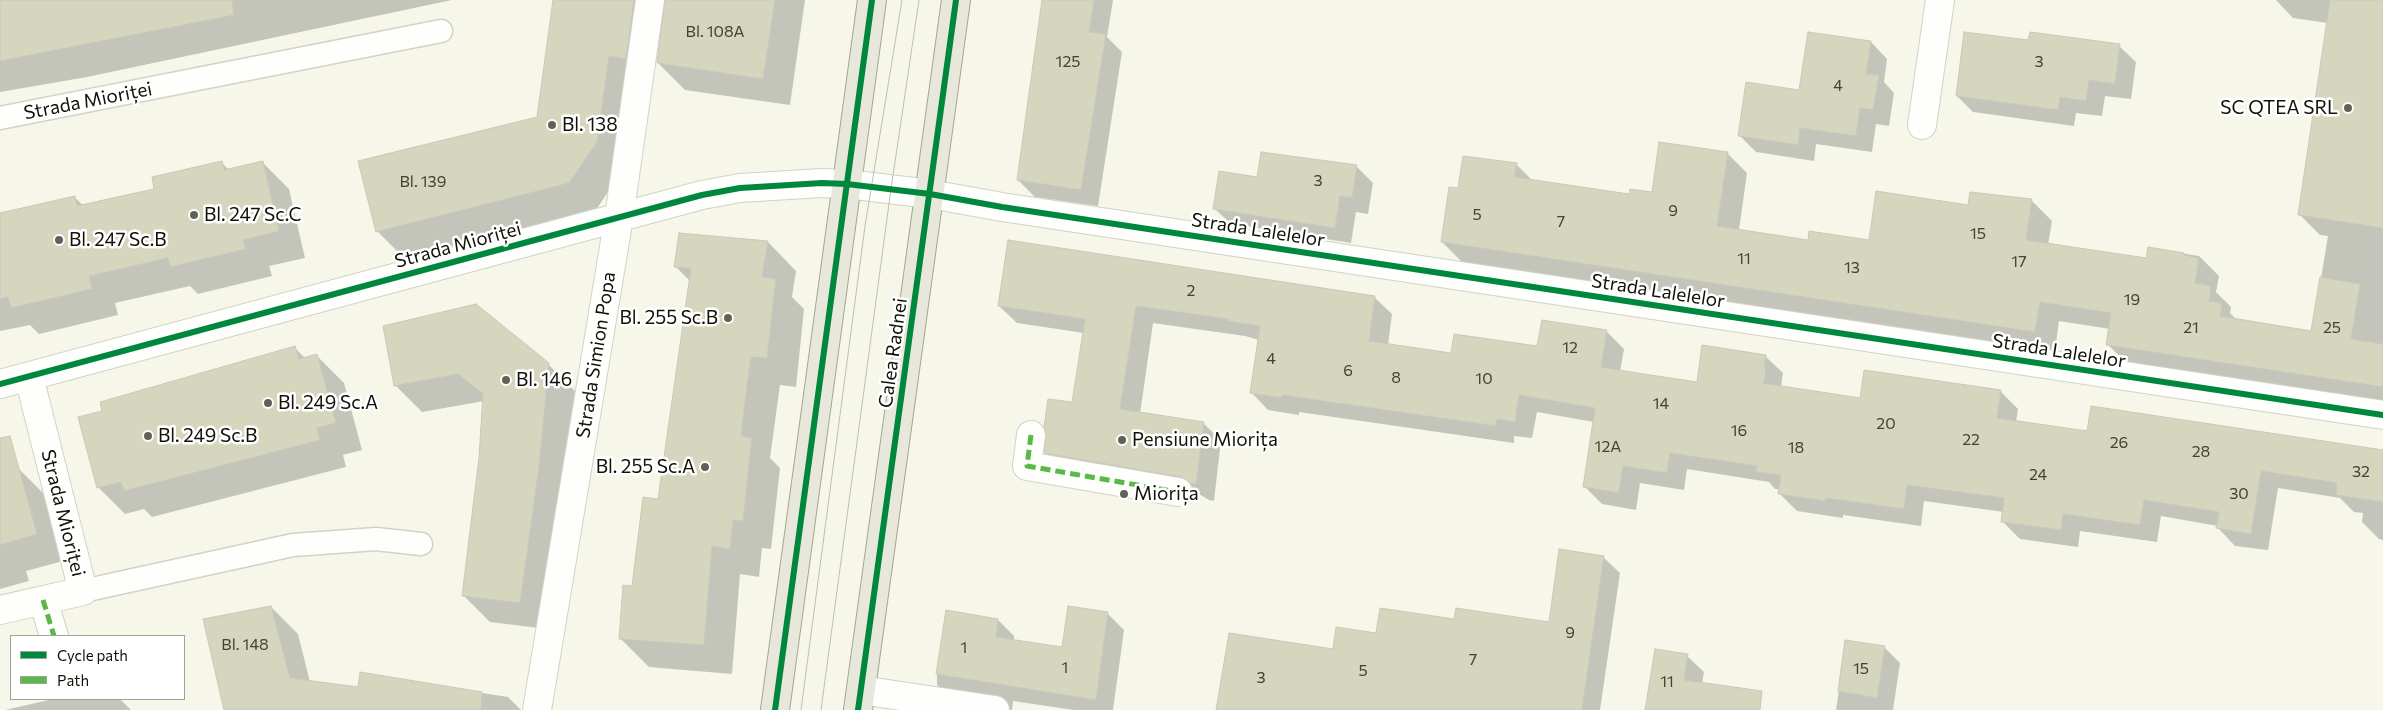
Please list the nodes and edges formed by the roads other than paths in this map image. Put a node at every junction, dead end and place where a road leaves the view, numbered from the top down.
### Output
1 (650, 0) edge
2 (872, 0) edge
3 (956, 0) edge
4 (1940, 0) edge
5 (441, 30) dead end
6 (0, 118) edge
7 (1922, 125) dead end
8 (846, 184) junction
9 (930, 194) junction
10 (619, 217) junction
11 (29, 377) junction
12 (0, 384) edge
13 (2383, 415) edge
14 (1031, 435) dead end
15 (1178, 492) dead end
16 (421, 544) dead end
17 (83, 591) junction
18 (43, 600) junction
19 (0, 610) edge
20 (54, 635) edge
21 (859, 700) edge
22 (538, 710) edge
23 (775, 710) edge
24 (994, 710) edge

1 - 10 street, Strada Simion Popa
2 - 8 main road
3 - 9 main road, Calea Radnei
4 - 7 street
5 - 6 lane, Strada Mioriței
8 - 9 street, Strada Mioriței
8 - 10 street, Strada Mioriței
8 - 23 main road
9 - 13 street, Strada Lalelelor
9 - 21 main road, Calea Radnei
10 - 11 street, Strada Mioriței
10 - 22 street, Strada Simion Popa
11 - 12 street, Strada Mioriței
11 - 17 street, Strada Mioriței
14 - 15 street
16 - 17 lane
17 - 18 street
18 - 19 street
18 - 20 street
21 - 24 street

